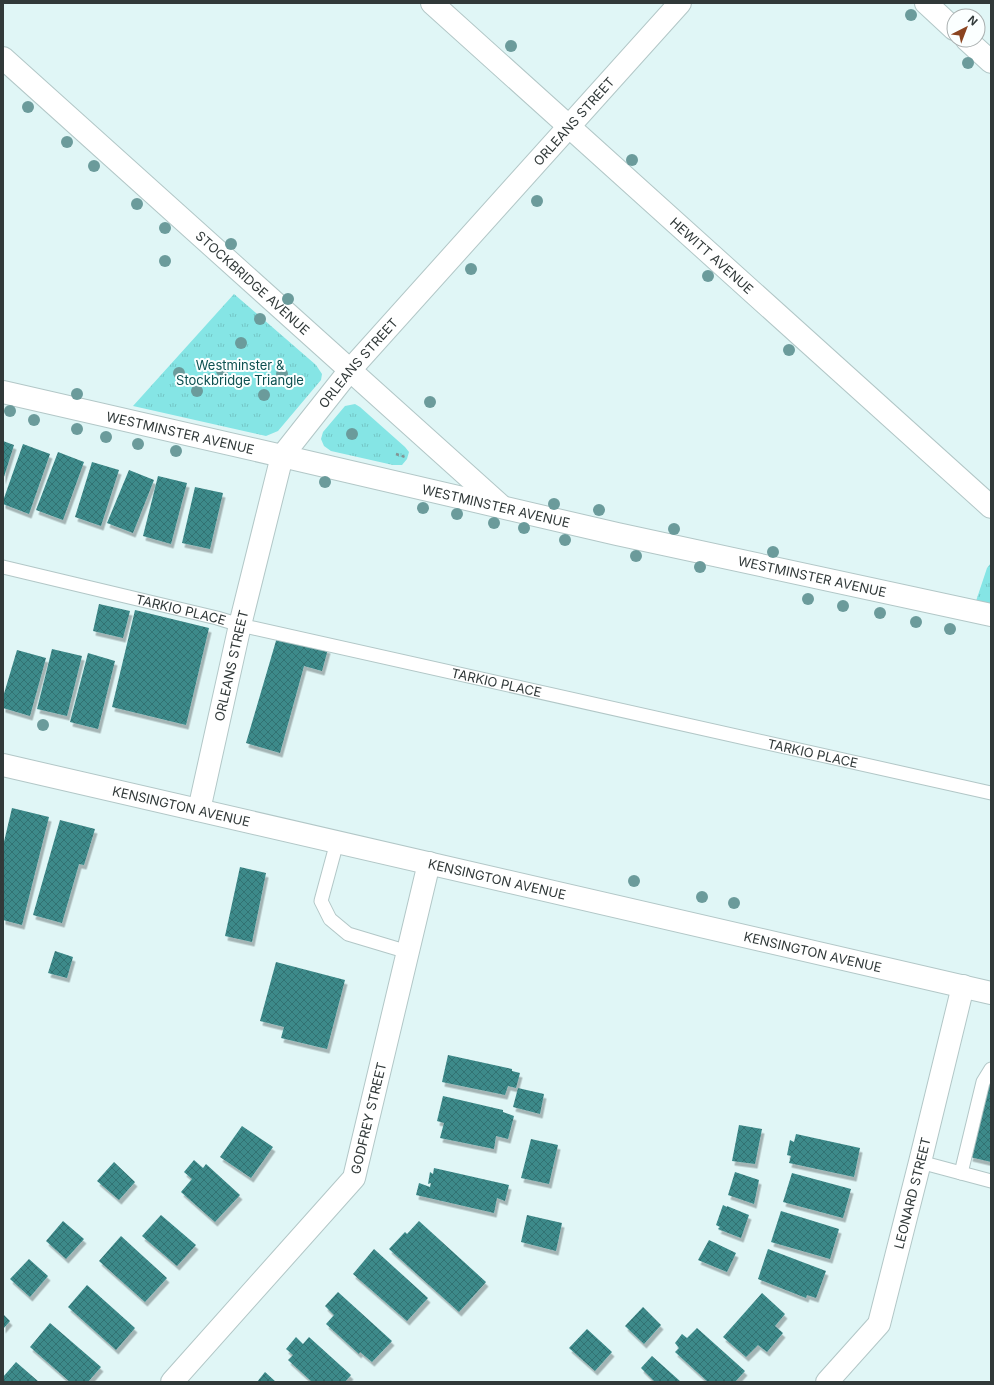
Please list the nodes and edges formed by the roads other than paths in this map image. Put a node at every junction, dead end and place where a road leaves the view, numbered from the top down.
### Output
1 (432, 3) edge
2 (680, 3) edge
3 (926, 3) edge
4 (946, 21) edge
5 (976, 48) edge
6 (3, 58) edge
7 (991, 62) edge
8 (570, 126) junction
9 (350, 370) junction
10 (3, 392) edge
11 (282, 456) junction
12 (502, 507) junction
13 (991, 507) edge
14 (3, 567) edge
15 (991, 615) edge
16 (240, 625) junction
17 (3, 765) edge
18 (991, 793) edge
19 (200, 810) junction
20 (337, 842) junction
21 (429, 863) junction
22 (408, 952) junction
23 (963, 986) junction
24 (991, 992) edge
25 (991, 1069) edge
26 (920, 1162) junction
27 (961, 1173) junction
28 (991, 1181) edge
29 (172, 1382) edge
30 (827, 1382) edge

1 - 8 street, HEWITT AVENUE
2 - 8 street, ORLEANS STREET
3 - 4 street
5 - 7 street
6 - 9 street, STOCKBRIDGE AVENUE
8 - 9 street, ORLEANS STREET
8 - 13 street, HEWITT AVENUE
9 - 11 street, ORLEANS STREET
9 - 12 street, STOCKBRIDGE AVENUE
10 - 11 street, WESTMINSTER AVENUE
11 - 12 street, WESTMINSTER AVENUE
11 - 16 street, ORLEANS STREET
12 - 15 street, WESTMINSTER AVENUE
14 - 16 lane, TARKIO PLACE
16 - 18 lane, TARKIO PLACE
16 - 19 street, ORLEANS STREET
17 - 19 street, KENSINGTON AVENUE
19 - 20 street, KENSINGTON AVENUE
20 - 21 street, KENSINGTON AVENUE
20 - 22 lane
21 - 22 street, GODFREY STREET
21 - 23 street, KENSINGTON AVENUE
22 - 29 street, GODFREY STREET
23 - 24 street, KENSINGTON AVENUE
23 - 26 street, LEONARD STREET
25 - 27 lane
26 - 27 lane
26 - 30 street, LEONARD STREET
27 - 28 lane

